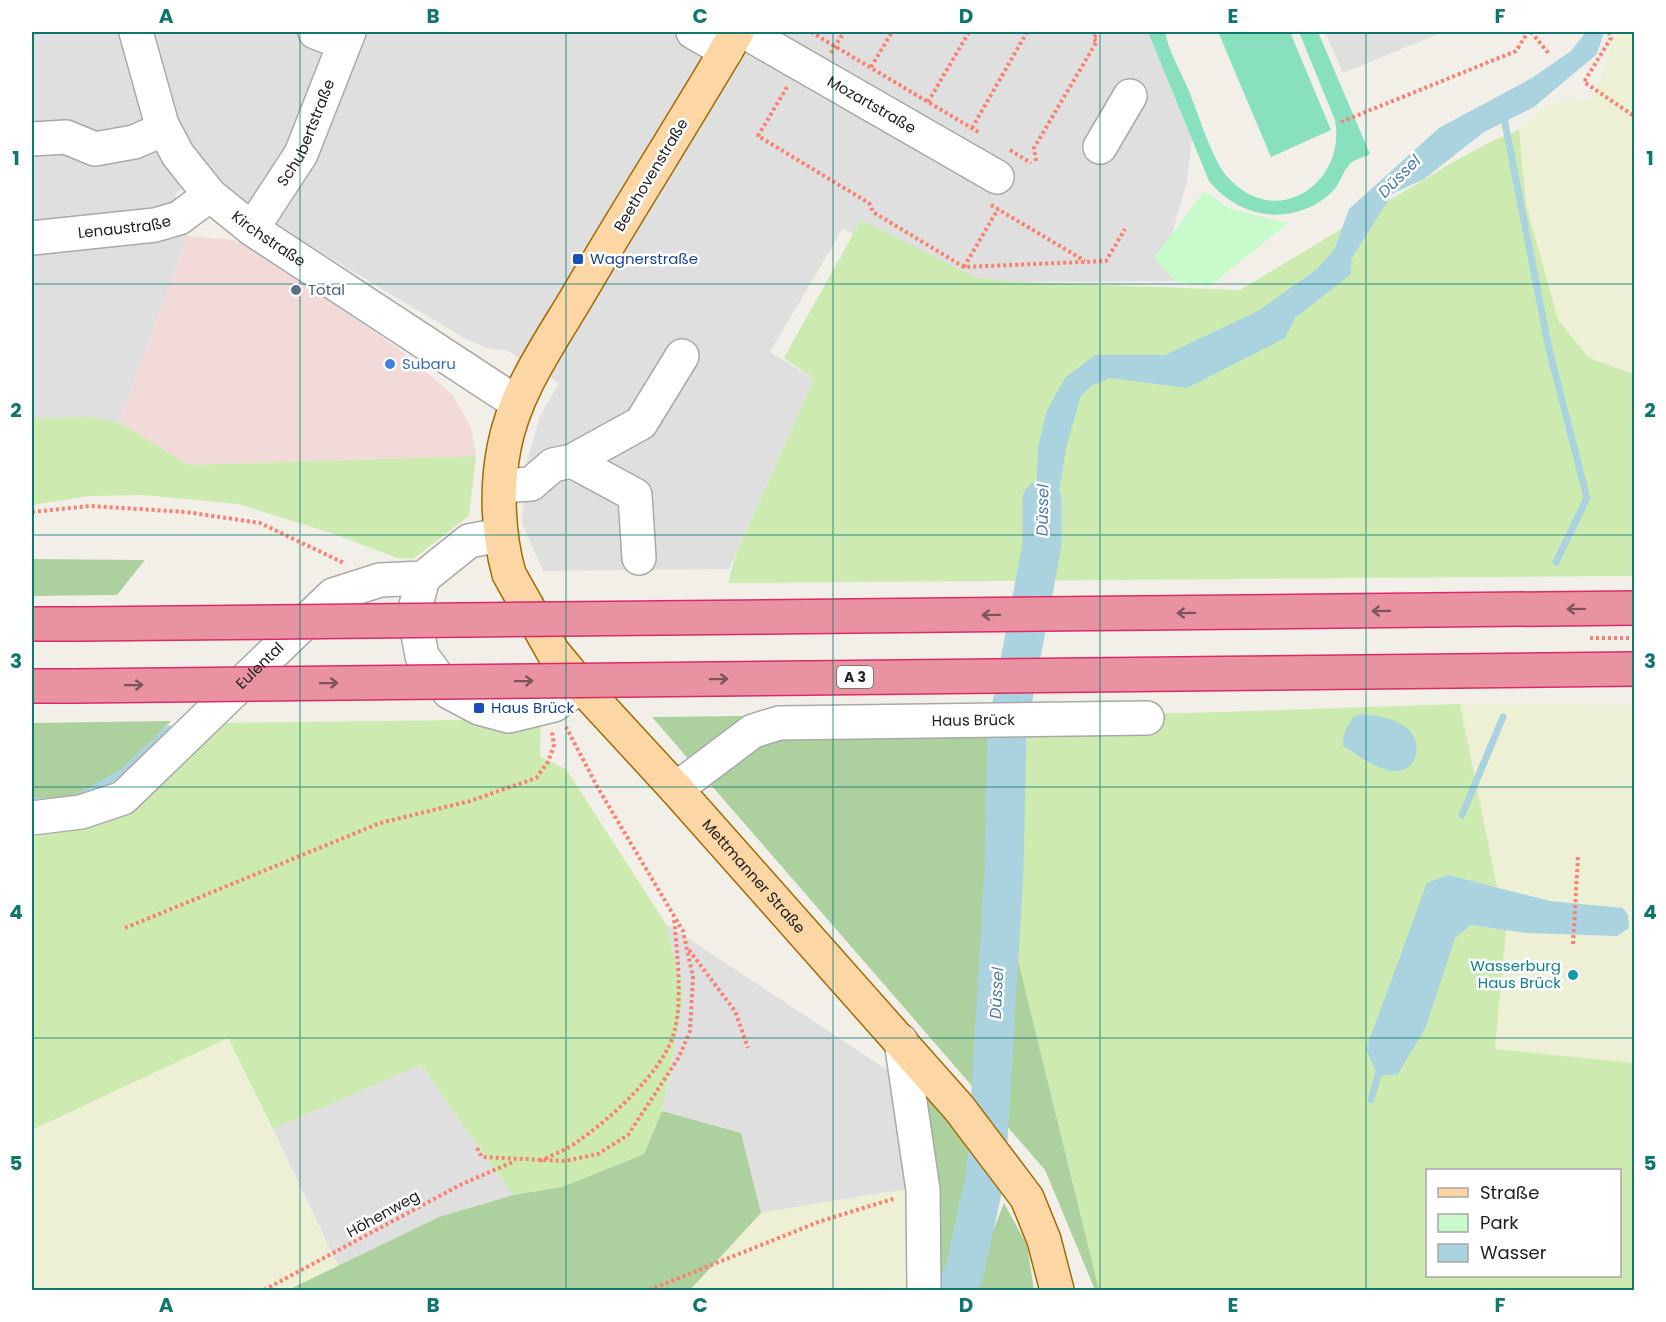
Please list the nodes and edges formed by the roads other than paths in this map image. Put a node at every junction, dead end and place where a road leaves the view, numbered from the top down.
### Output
1 (136, 32) edge
2 (693, 32) edge
3 (336, 35) edge
4 (736, 38) edge
5 (1130, 96) dead end
6 (164, 129) junction
7 (32, 139) edge
8 (1100, 147) dead end
9 (996, 175) road end
10 (210, 195) junction
11 (252, 229) junction
12 (32, 238) edge
13 (682, 356) dead end
14 (517, 403) junction
15 (504, 447) joint
16 (572, 461) junction
17 (500, 486) junction
18 (500, 535) junction
19 (639, 558) dead end
20 (423, 578) junction
21 (1635, 608) edge
22 (32, 624) edge
23 (1635, 669) edge
24 (32, 686) edge
25 (581, 686) junction
26 (1147, 718) dead end
27 (676, 789) junction
28 (32, 818) edge
29 (901, 1041) junction
30 (924, 1290) edge
31 (1057, 1290) edge

1 - 6 street, Kirchstraße
2 - 4 street
3 - 11 street, Schubertstraße
4 - 9 street, Mozartstraße
4 - 14 main road, Beethovenstraße
5 - 8 street
6 - 7 street
6 - 10 street, Kirchstraße
10 - 11 street, Kirchstraße
10 - 12 street, Lenaustraße
11 - 14 street, Kirchstraße
13 - 16 street
14 - 15 main road, Beethovenstraße
15 - 17 main road, Mettmanner Straße
16 - 17 street
16 - 19 street
17 - 18 main road, Mettmanner Straße
18 - 20 street
18 - 25 main road, Mettmanner Straße
20 - 25 street
20 - 28 street, Eulental
21 -> 22 highway, bridge
24 -> 23 highway, A 3, bridge
25 - 27 main road, Mettmanner Straße
26 - 27 street, Haus Brück
27 - 29 main road, Mettmanner Straße
29 - 30 street
29 - 31 main road, Mettmanner Straße

